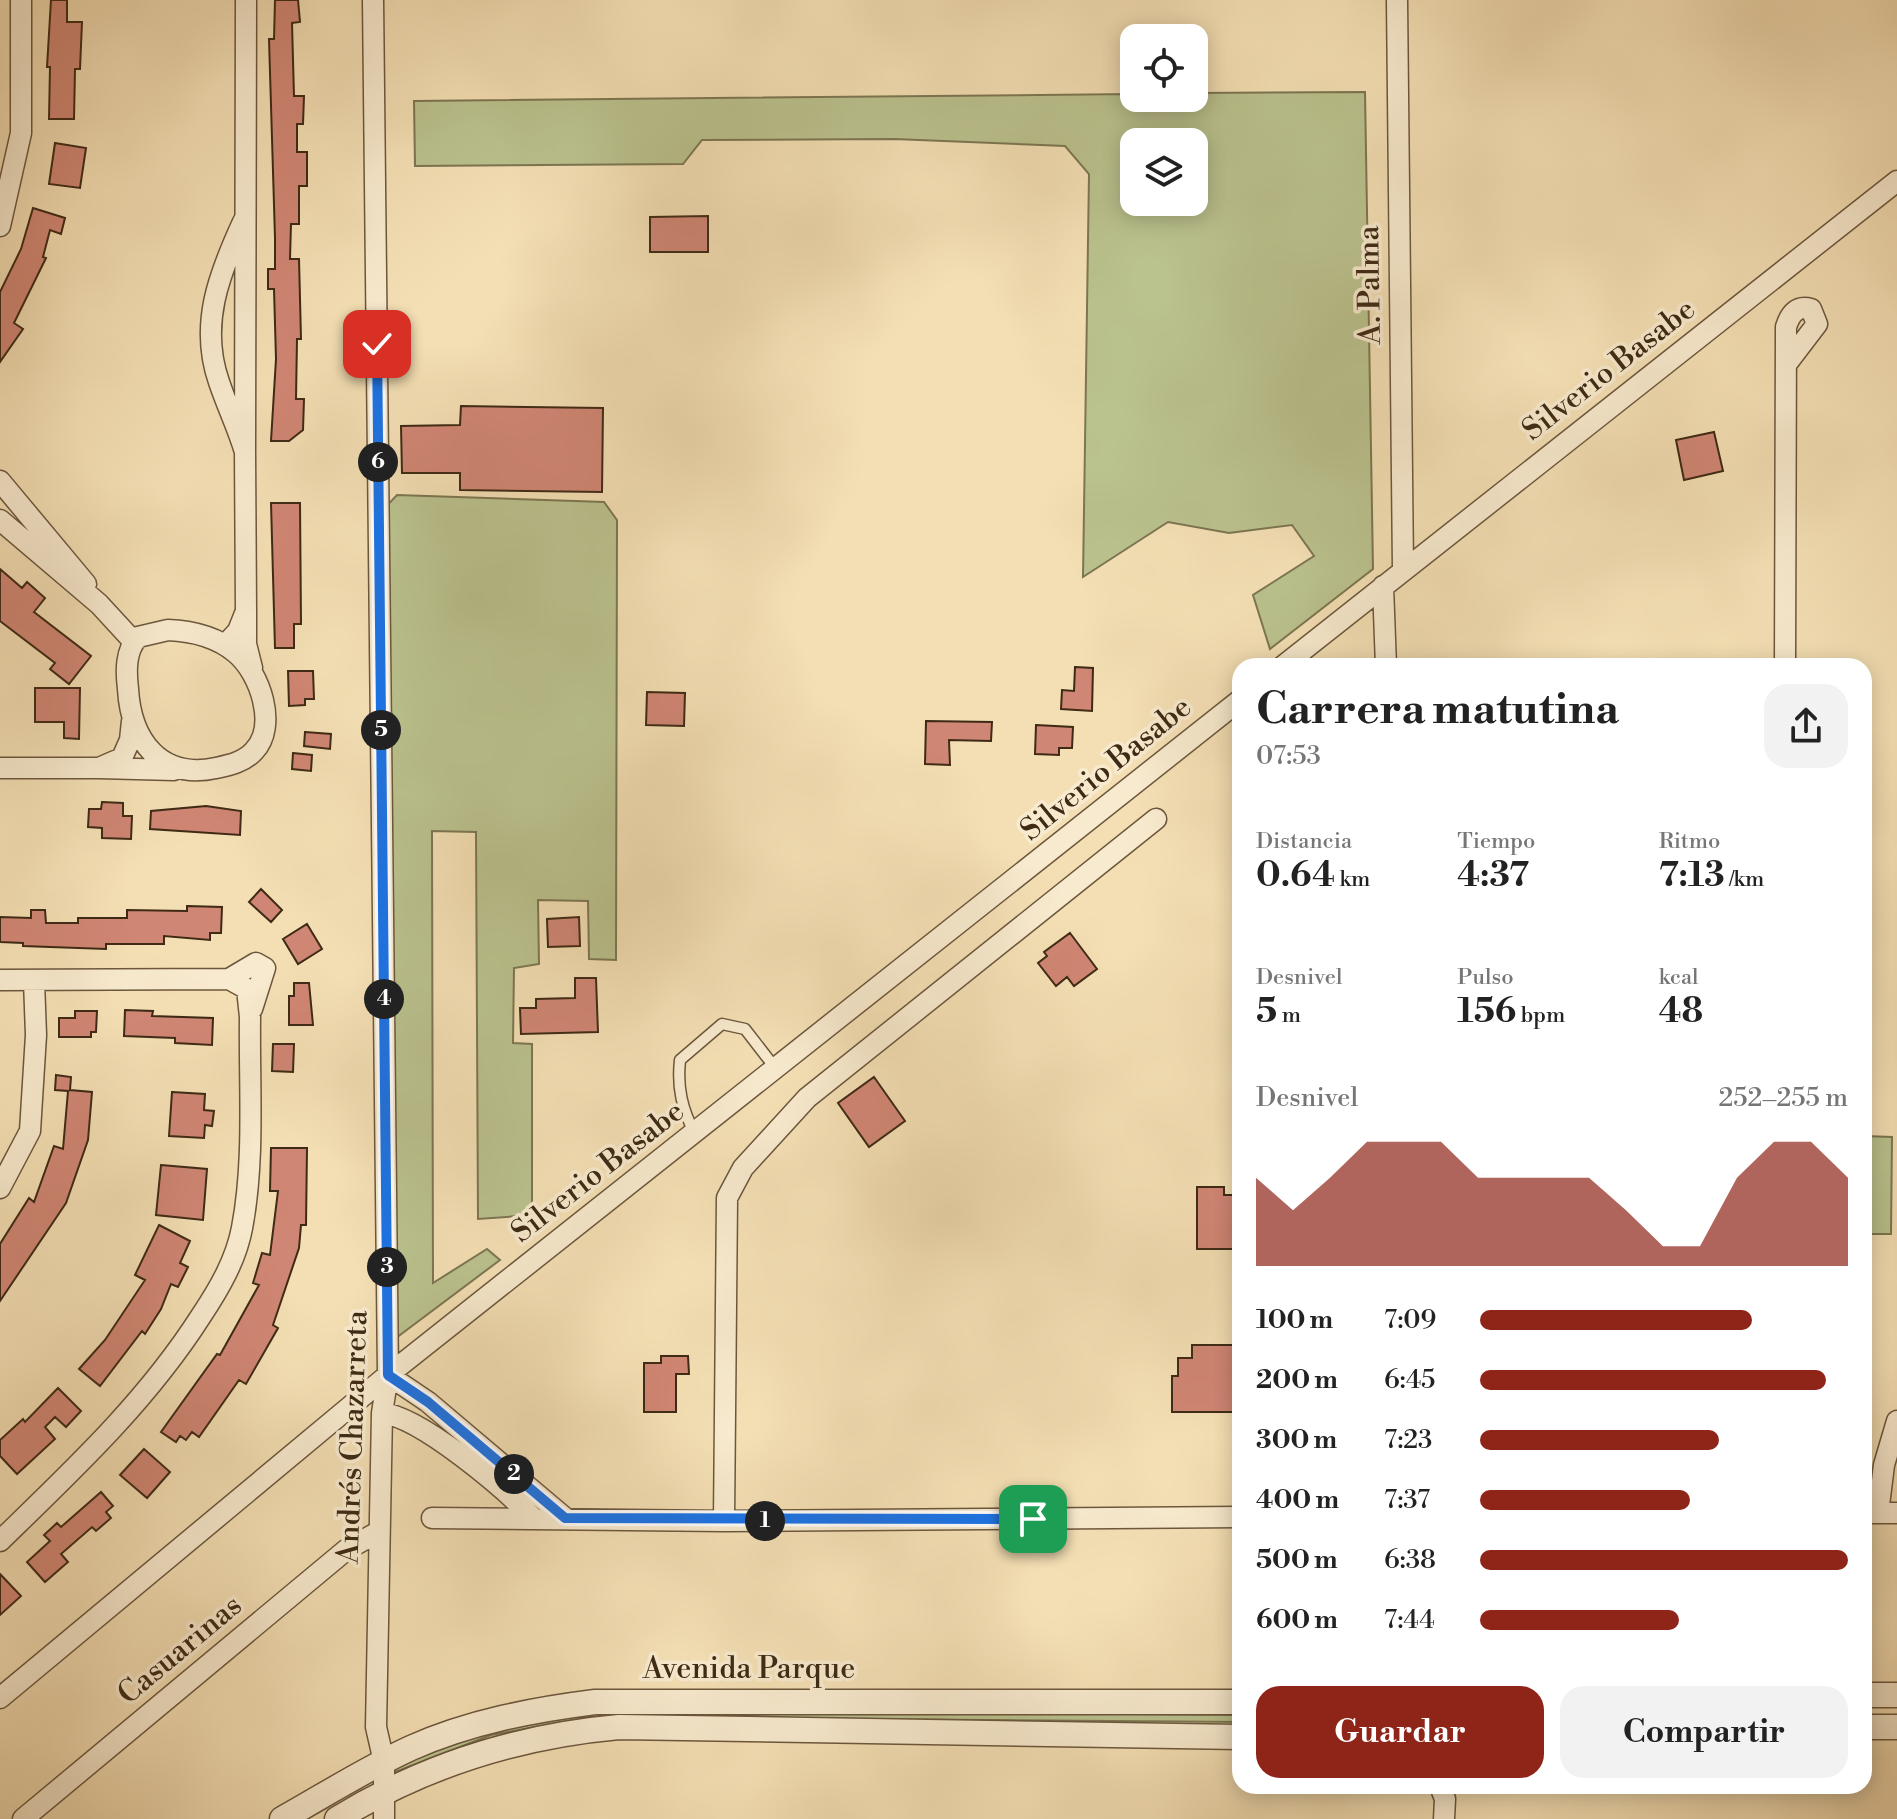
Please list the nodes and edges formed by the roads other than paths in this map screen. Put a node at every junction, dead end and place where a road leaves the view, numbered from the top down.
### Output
1 (21, 0) edge
2 (246, 0) edge
3 (373, 0) edge
4 (1397, 0) edge
5 (1897, 181) edge
6 (243, 222) junction
7 (0, 226) edge
8 (1788, 362) dead end
9 (245, 452) junction
10 (0, 481) edge
11 (0, 520) edge
12 (1403, 570) junction
13 (1383, 586) junction
14 (99, 604) junction
15 (246, 611) junction
16 (134, 642) junction
17 (225, 645) junction
18 (1293, 658) edge
19 (1386, 658) edge
20 (1785, 658) edge
21 (254, 676) junction
22 (1232, 706) edge
23 (132, 721) junction
24 (0, 768) edge
25 (99, 768) junction
26 (189, 770) junction
27 (1156, 819) dead end
28 (229, 979) junction
29 (0, 980) edge
30 (34, 981) junction
31 (250, 1017) junction
32 (776, 1069) junction
33 (695, 1134) junction
34 (0, 1188) edge
35 (388, 1375) junction
36 (382, 1413) junction
37 (1897, 1421) edge
38 (1880, 1513) edge
39 (1232, 1517) edge
40 (432, 1518) dead end
41 (533, 1518) junction
42 (565, 1518) junction
43 (724, 1521) junction
44 (378, 1532) junction
45 (0, 1541) edge
46 (1872, 1695) edge
47 (1897, 1695) edge
48 (0, 1698) edge
49 (1232, 1702) edge
50 (1872, 1727) edge
51 (1897, 1727) edge
52 (1232, 1737) edge
53 (384, 1762) junction
54 (385, 1789) junction
55 (23, 1819) edge
56 (282, 1819) edge
57 (337, 1819) edge
58 (384, 1819) edge

1 - 7 street
2 - 6 street
3 - 35 street, Andrés Chazarreta
4 - 12 street, A. Palma
5 - 12 street, Silverio Basabe
6 - 9 street
6 - 9 street
8 - 20 street
9 - 15 street
10 - 14 street
11 - 14 street
12 - 13 street, Silverio Basabe
13 - 18 street, Silverio Basabe
13 - 19 street
14 - 16 street
15 - 17 street
15 - 21 street
16 - 17 street
16 - 23 street
17 - 21 street
21 - 26 street
22 - 32 street, Silverio Basabe
23 - 25 street
23 - 26 street
24 - 25 street
25 - 26 street
27 - 43 street
28 - 30 street
28 - 31 street
28 - 31 street
29 - 30 street
30 - 34 street
31 - 45 street
32 - 33 street, Silverio Basabe
32 - 33 lane
33 - 35 street, Silverio Basabe
35 - 36 street, Andrés Chazarreta
35 - 42 street
35 - 48 street, Silverio Basabe
36 - 41 street
36 - 44 street, Andrés Chazarreta
37 - 38 street
39 - 43 street
40 - 41 street
41 - 42 street
42 - 43 street
44 - 53 street, Andrés Chazarreta
44 - 55 street, Casuarinas
46 - 47 street
49 - 53 street, Avenida Parque
50 - 51 street
52 - 54 street, Avenida Parque
53 - 54 street, Andrés Chazarreta
53 - 56 street, Avenida Parque
54 - 57 street, Avenida Parque
54 - 58 street, Andrés Chazarreta

